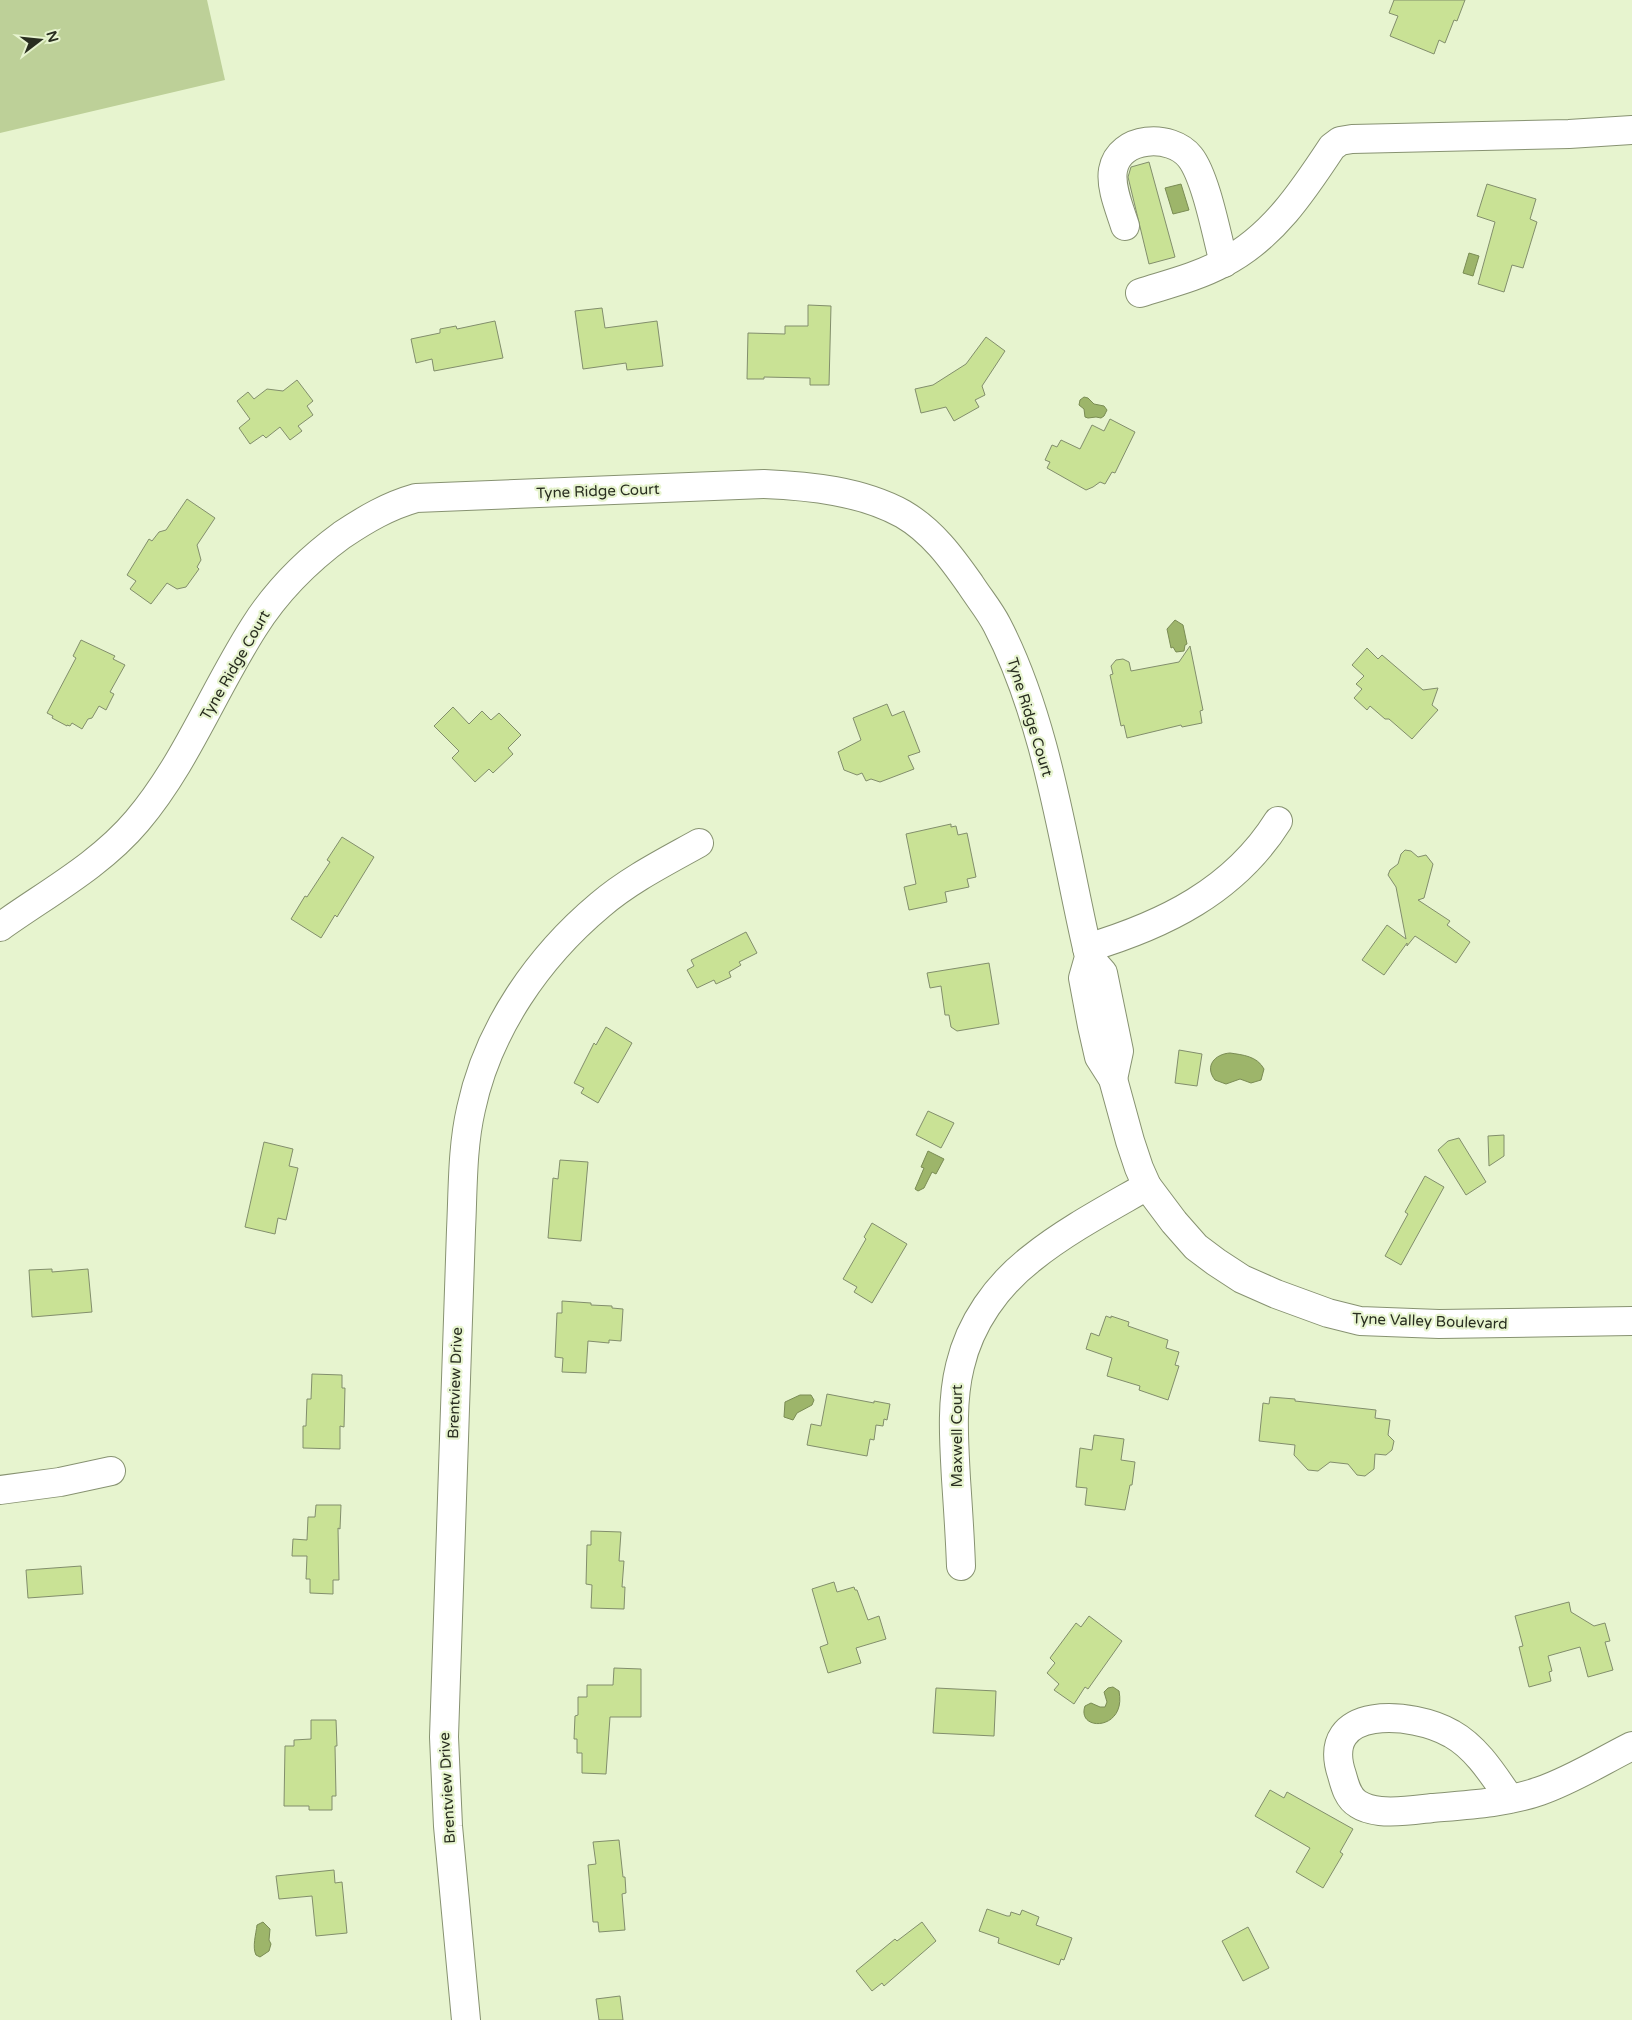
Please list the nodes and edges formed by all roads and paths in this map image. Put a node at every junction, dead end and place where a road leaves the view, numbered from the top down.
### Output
1 (1632, 130) edge
2 (1125, 226) dead end
3 (1224, 263) junction
4 (1140, 293) dead end
5 (1278, 822) dead end
6 (699, 843) dead end
7 (0, 927) edge
8 (1088, 952) junction
9 (1147, 1186) junction
10 (1632, 1321) edge
11 (111, 1471) dead end
12 (0, 1490) edge
13 (961, 1566) dead end
14 (1632, 1746) edge
15 (1510, 1798) junction
16 (466, 2020) edge

1 - 3 street
2 - 3 street
3 - 4 street
5 - 8 street
6 - 16 street, Brentview Drive
7 - 8 street, Tyne Ridge Court
8 - 9 street, Tyne Valley Boulevard
9 - 10 street, Tyne Valley Boulevard
9 - 13 street, Maxwell Court
11 - 12 street
14 - 15 street
15 - 15 street

